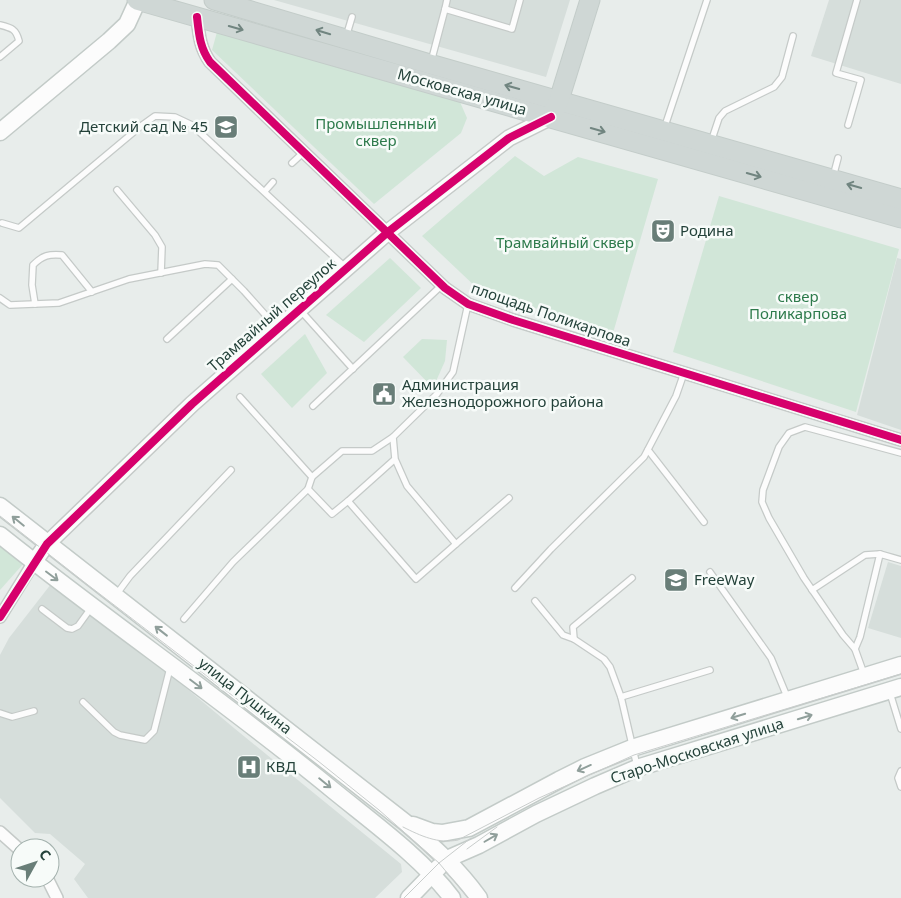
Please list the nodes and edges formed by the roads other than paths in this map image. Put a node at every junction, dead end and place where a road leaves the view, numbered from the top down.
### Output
1 (138, 0) edge
2 (214, 0) edge
3 (447, 0) edge
4 (520, 0) edge
5 (590, 0) edge
6 (707, 0) edge
7 (857, 0) edge
8 (445, 9) junction
9 (197, 17) junction
10 (352, 18) dead end
11 (0, 25) edge
12 (793, 36) dead end
13 (346, 39) junction
14 (0, 57) edge
15 (430, 64) junction
16 (555, 109) junction
17 (848, 125) dead end
18 (664, 131) junction
19 (0, 132) edge
20 (710, 144) junction
21 (304, 152) junction
22 (838, 158) dead end
23 (292, 163) dead end
24 (832, 180) junction
25 (273, 182) dead end
26 (117, 190) dead end
27 (265, 191) junction
28 (901, 199) edge
29 (901, 218) edge
30 (1, 223) edge
31 (388, 232) junction
32 (346, 268) junction
33 (161, 272) junction
34 (232, 279) junction
35 (442, 285) junction
36 (92, 292) junction
37 (0, 298) edge
38 (34, 304) junction
39 (468, 304) junction
40 (300, 310) junction
41 (277, 328) junction
42 (167, 339) dead end
43 (353, 369) junction
44 (684, 373) junction
45 (240, 397) dead end
46 (313, 406) dead end
47 (393, 437) junction
48 (901, 440) edge
49 (648, 450) junction
50 (901, 453) edge
51 (395, 460) junction
52 (231, 470) dead end
53 (312, 477) junction
54 (308, 489) junction
55 (509, 498) dead end
56 (348, 501) junction
57 (0, 506) edge
58 (704, 522) dead end
59 (0, 535) edge
60 (47, 544) junction
61 (456, 544) junction
62 (880, 554) junction
63 (901, 560) edge
64 (34, 562) junction
65 (710, 572) dead end
66 (632, 578) dead end
67 (515, 588) dead end
68 (812, 590) junction
69 (115, 596) junction
70 (535, 601) dead end
71 (92, 606) junction
72 (42, 609) dead end
73 (0, 617) edge
74 (184, 619) dead end
75 (574, 639) junction
76 (855, 649) junction
77 (901, 665) edge
78 (171, 666) junction
79 (710, 670) dead end
80 (865, 676) junction
81 (895, 689) edge
82 (621, 697) junction
83 (788, 700) junction
84 (83, 702) dead end
85 (34, 711) dead end
86 (0, 713) edge
87 (901, 729) edge
88 (632, 748) junction
89 (637, 768) junction
90 (901, 770) edge
91 (901, 787) edge
92 (406, 823) junction
93 (469, 828) junction
94 (0, 832) edge
95 (10, 841) edge
96 (447, 859) junction
97 (432, 874) junction
98 (409, 898) edge
99 (452, 898) edge
100 (479, 898) edge

1 - 9 main road, Московская улица
1 - 19 main road
13 -> 2 main road, Московская улица
3 - 8 lane
4 - 8 lane
5 - 16 main road
6 - 18 lane
7 - 17 lane
8 - 15 lane
9 -> 16 main road, Московская улица
9 - 21 street, площадь Поликарпова
10 - 13 lane
11 - 14 lane
12 - 20 lane
13 - 15 main road, Московская улица
16 -> 15 main road, Московская улица
16 - 18 main road, Московская улица
16 -> 29 main road, Московская улица
16 - 31 street, Трамвайный переулок
18 - 20 main road, Московская улица
20 - 24 main road, Московская улица
21 - 23 lane
21 - 31 street, площадь Поликарпова
22 - 24 lane
28 -> 24 main road, Московская улица
25 - 27 lane
26 - 33 lane
27 - 30 lane
27 - 32 lane
31 - 32 street, Трамвайный переулок
31 - 35 street, площадь Поликарпова
32 - 40 street, Трамвайный переулок
33 - 34 lane
33 - 36 lane
34 - 41 lane
34 - 42 lane
35 - 39 street, площадь Поликарпова
35 - 43 lane
36 - 38 lane
36 - 38 lane
37 - 38 lane
39 - 44 street, площадь Поликарпова
39 - 47 lane
40 - 41 street, Трамвайный переулок
40 - 43 lane
41 - 60 street, Трамвайный переулок
43 - 46 lane
44 - 48 street, площадь Поликарпова
44 - 49 lane
45 - 53 lane
47 - 51 lane
47 - 53 lane
49 - 58 lane
49 - 67 lane
50 - 68 lane
51 - 56 lane
51 - 61 lane
52 - 69 lane
53 - 54 lane
54 - 56 lane
54 - 74 lane
55 - 61 lane
56 - 61 lane
60 -> 57 main road, улица Пушкина
59 - 64 main road, улица Пушкина
60 - 64 street, Трамвайный переулок
60 - 69 main road, улица Пушкина
62 - 63 lane
62 - 68 lane
62 - 76 lane
64 -> 71 main road, улица Пушкина
64 - 73 street
65 - 83 lane
66 - 75 lane
68 - 76 lane
92 -> 69 main road, улица Пушкина
70 - 75 lane
71 - 72 lane
71 - 78 main road, улица Пушкина
75 - 82 lane
76 - 80 lane
77 - 80 main road
78 - 84 lane
78 -> 97 main road, улица Пушкина
79 - 82 lane
80 - 83 main road
81 - 87 lane
89 -> 81 main road, Старо-Московская улица
82 - 88 lane
83 -> 88 main road
85 - 86 lane
88 - 89 lane
88 -> 93 main road
96 -> 89 main road, Старо-Московская улица
90 - 91 lane
92 - 93 main road
92 - 96 main road, улица Пушкина
93 - 96 main road
94 - 95 street
96 - 97 main road
96 - 100 main road, улица Пушкина
97 - 98 main road
97 - 99 main road, улица Пушкина

